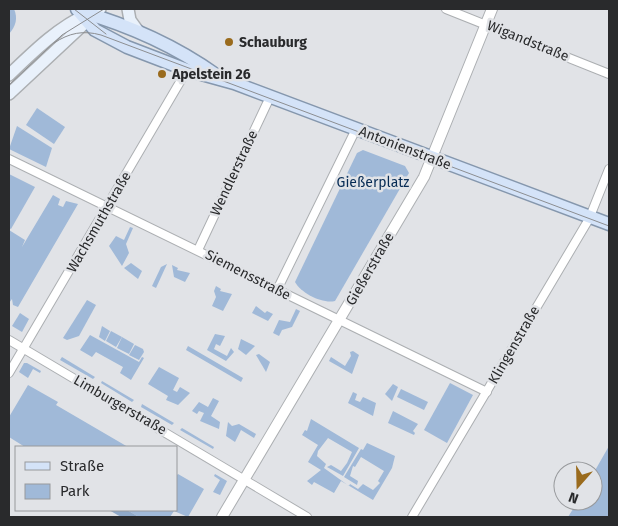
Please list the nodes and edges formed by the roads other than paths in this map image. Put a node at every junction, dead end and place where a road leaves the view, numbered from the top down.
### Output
1 (128, 9) edge
2 (446, 9) edge
3 (492, 9) edge
4 (86, 13) edge
5 (486, 24) junction
6 (138, 31) junction
7 (187, 70) junction
8 (609, 74) edge
9 (9, 75) edge
10 (220, 78) junction
11 (9, 94) edge
12 (270, 97) junction
13 (356, 129) junction
14 (433, 158) junction
15 (9, 159) edge
16 (609, 169) edge
17 (108, 207) junction
18 (590, 217) junction
19 (609, 225) edge
20 (198, 250) junction
21 (278, 290) junction
22 (339, 322) junction
23 (9, 340) edge
24 (23, 349) junction
25 (9, 373) edge
26 (487, 392) junction
27 (244, 478) junction
28 (222, 517) edge
29 (308, 517) edge
30 (412, 517) edge

1 - 6 main road
2 - 5 street, Wigandstraße
3 - 5 street, Gießerstraße
4 - 6 main road, Antonienstraße
4 - 7 main road, Antonienstraße
4 - 9 main road
4 - 11 main road
5 - 8 street, Wigandstraße
5 - 14 street, Gießerstraße
6 - 10 main road, Antonienstraße
7 - 10 main road, Antonienstraße
7 - 17 street, Wachsmuthstraße
10 - 12 main road, Antonienstraße
12 - 13 main road, Antonienstraße
12 - 20 street, Wendlerstraße
13 - 14 main road, Antonienstraße
13 - 21 street
14 - 18 main road, Antonienstraße
14 - 22 street, Gießerstraße
15 - 17 street, Siemensstraße
16 - 18 street, Klingenstraße
17 - 20 street, Siemensstraße
17 - 24 street, Wachsmuthstraße
18 - 19 main road, Antonienstraße
18 - 26 street, Klingenstraße
20 - 21 street, Siemensstraße
21 - 22 street, Siemensstraße
22 - 26 street, Siemensstraße
22 - 27 street, Gießerstraße
23 - 24 street, Limburgerstraße
24 - 25 street, Wachsmuthstraße
24 - 27 street, Limburgerstraße
26 - 30 street, Klingenstraße
27 - 28 street, Gießerstraße
27 - 29 street, Limburgerstraße

